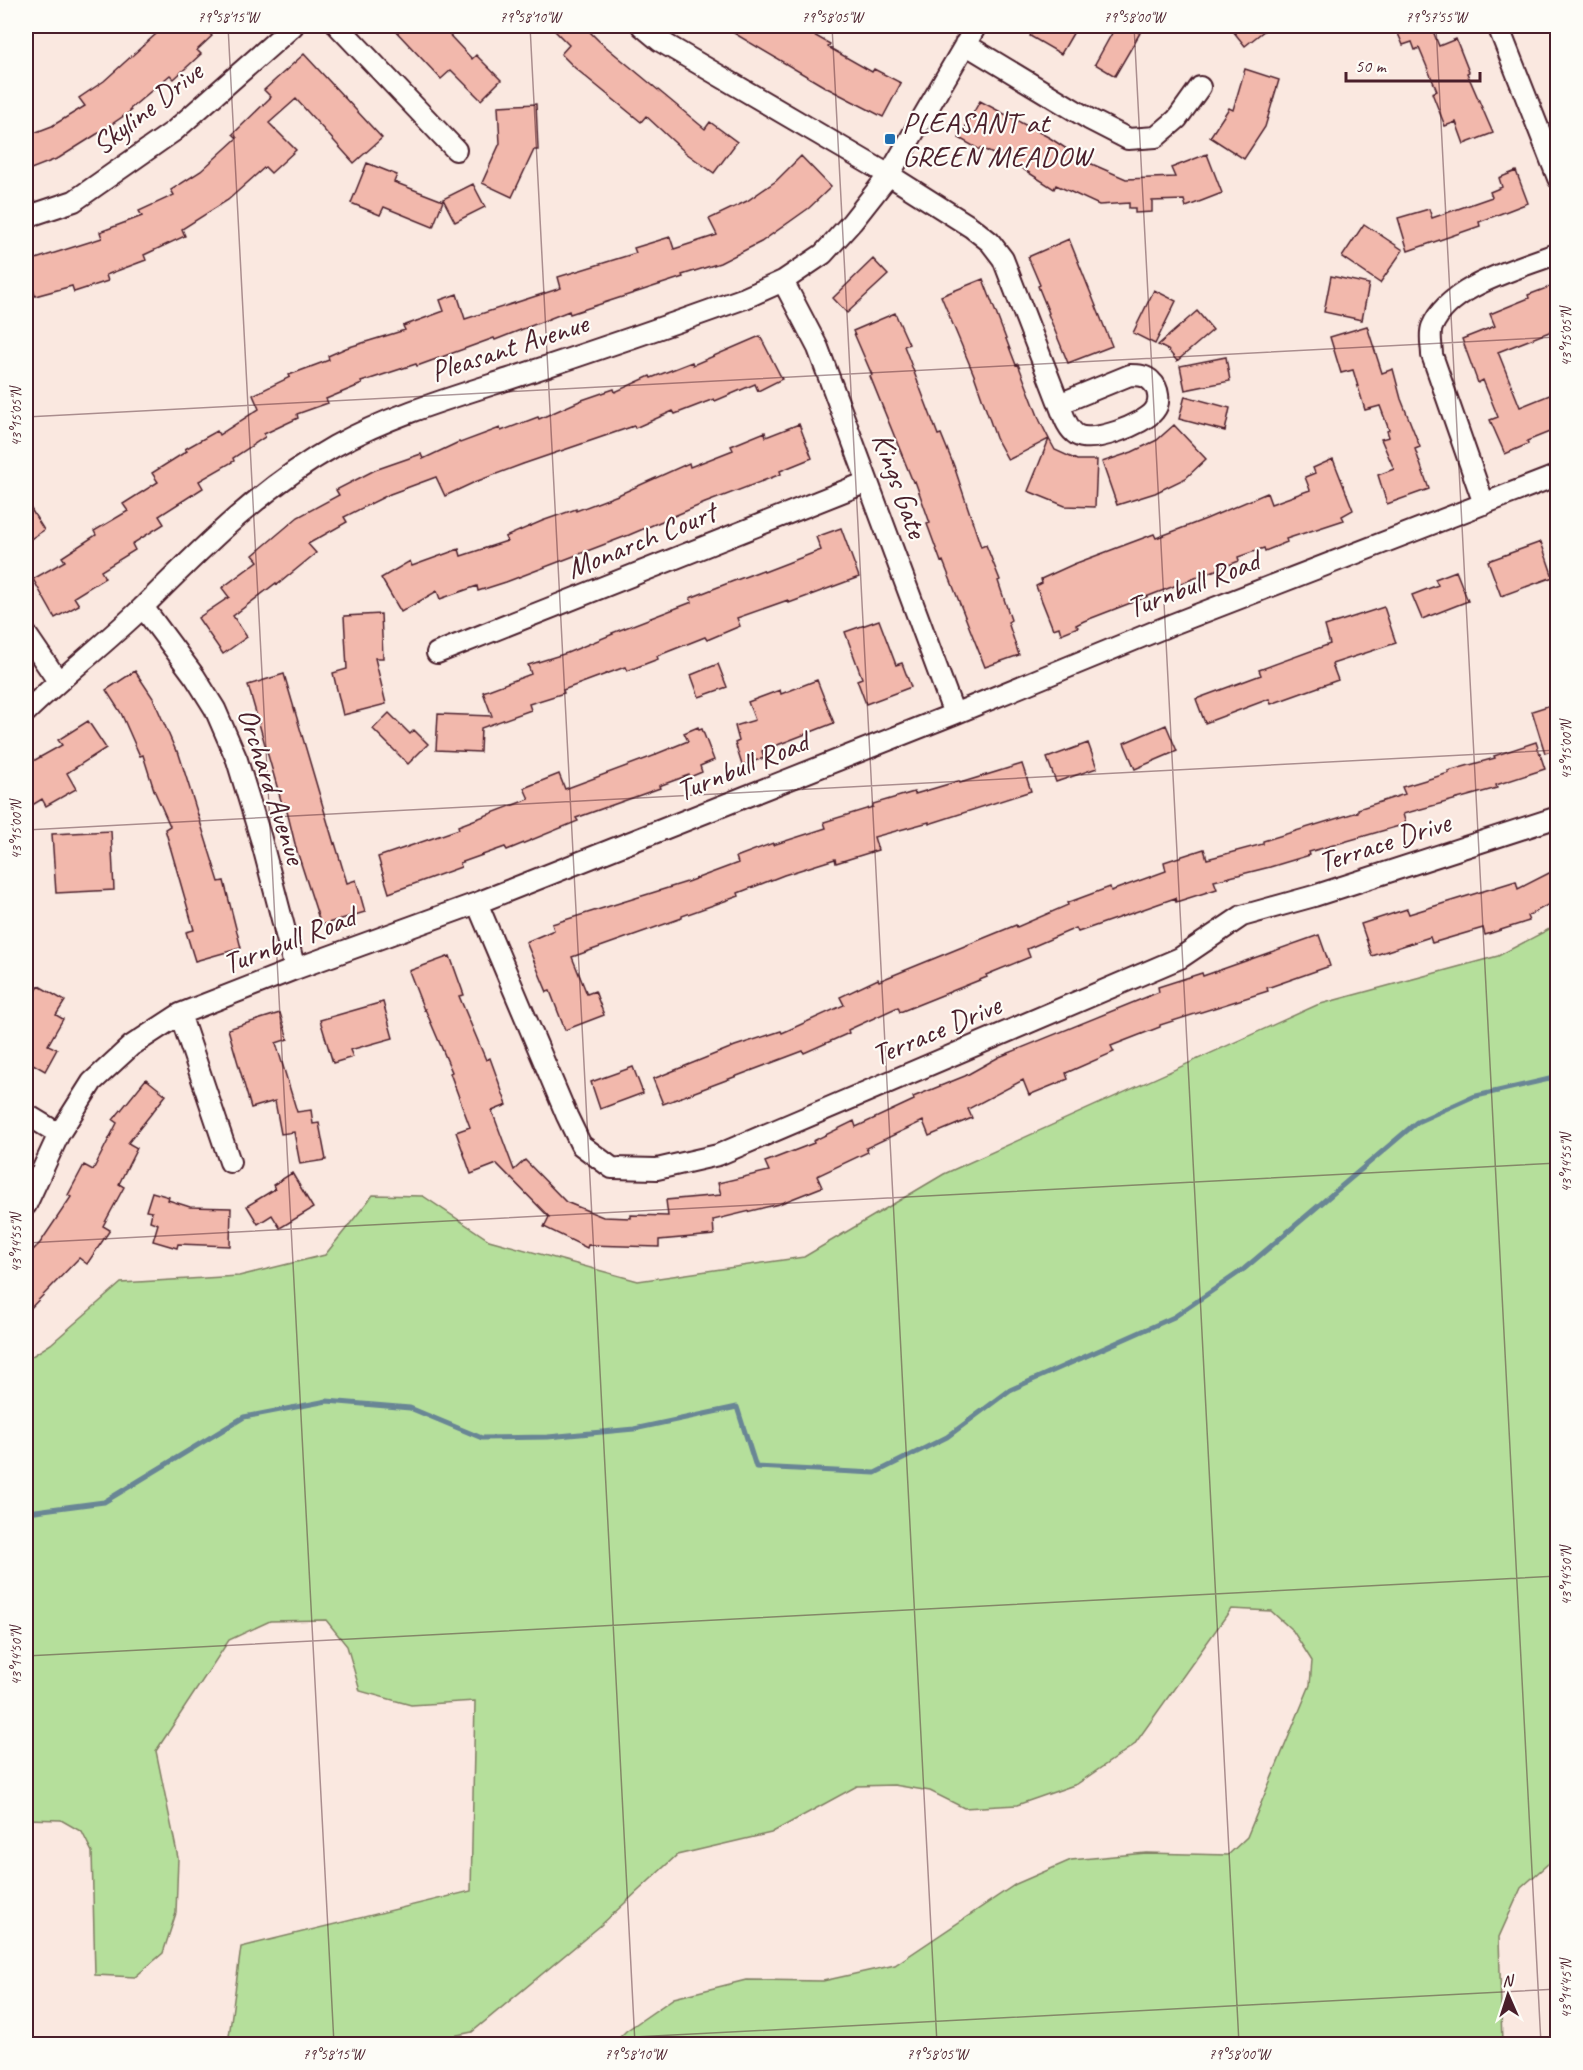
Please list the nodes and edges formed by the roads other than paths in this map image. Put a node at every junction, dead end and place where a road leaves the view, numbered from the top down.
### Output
1 (293, 26) edge
2 (338, 26) edge
3 (642, 26) edge
4 (976, 26) edge
5 (1498, 26) edge
6 (965, 44) junction
7 (1200, 87) dead end
8 (456, 150) dead end
9 (889, 175) junction
10 (1557, 178) edge
11 (26, 217) edge
12 (1557, 253) edge
13 (783, 281) junction
14 (1059, 404) junction
15 (1557, 475) edge
16 (867, 482) junction
17 (1484, 504) junction
18 (143, 607) junction
19 (26, 634) edge
20 (437, 653) dead end
21 (58, 681) junction
22 (26, 712) edge
23 (954, 714) junction
24 (1557, 817) edge
25 (477, 903) junction
26 (295, 969) junction
27 (180, 1014) junction
28 (26, 1114) edge
29 (58, 1134) junction
30 (230, 1162) dead end
31 (26, 1205) edge

1 - 11 street, Skyline Drive
2 - 8 street
3 - 9 street
4 - 6 street, Pleasant Avenue
5 - 10 street
6 - 7 street
6 - 9 street, Pleasant Avenue
9 - 13 street, Pleasant Avenue
9 - 14 street
12 - 17 street
13 - 16 street, Kings Gate
13 - 18 street, Pleasant Avenue
14 - 14 street
15 - 17 street, Turnbull Road
16 - 20 street, Monarch Court
16 - 23 street, Kings Gate
17 - 23 street, Turnbull Road
18 - 21 street, Pleasant Avenue
18 - 26 street, Orchard Avenue
19 - 21 street
21 - 22 street, Pleasant Avenue
23 - 25 street, Turnbull Road
24 - 25 street, Terrace Drive
25 - 26 street, Turnbull Road
26 - 27 street, Turnbull Road
27 - 29 street, Turnbull Road
27 - 30 street
28 - 29 street
29 - 31 street, Turnbull Road

